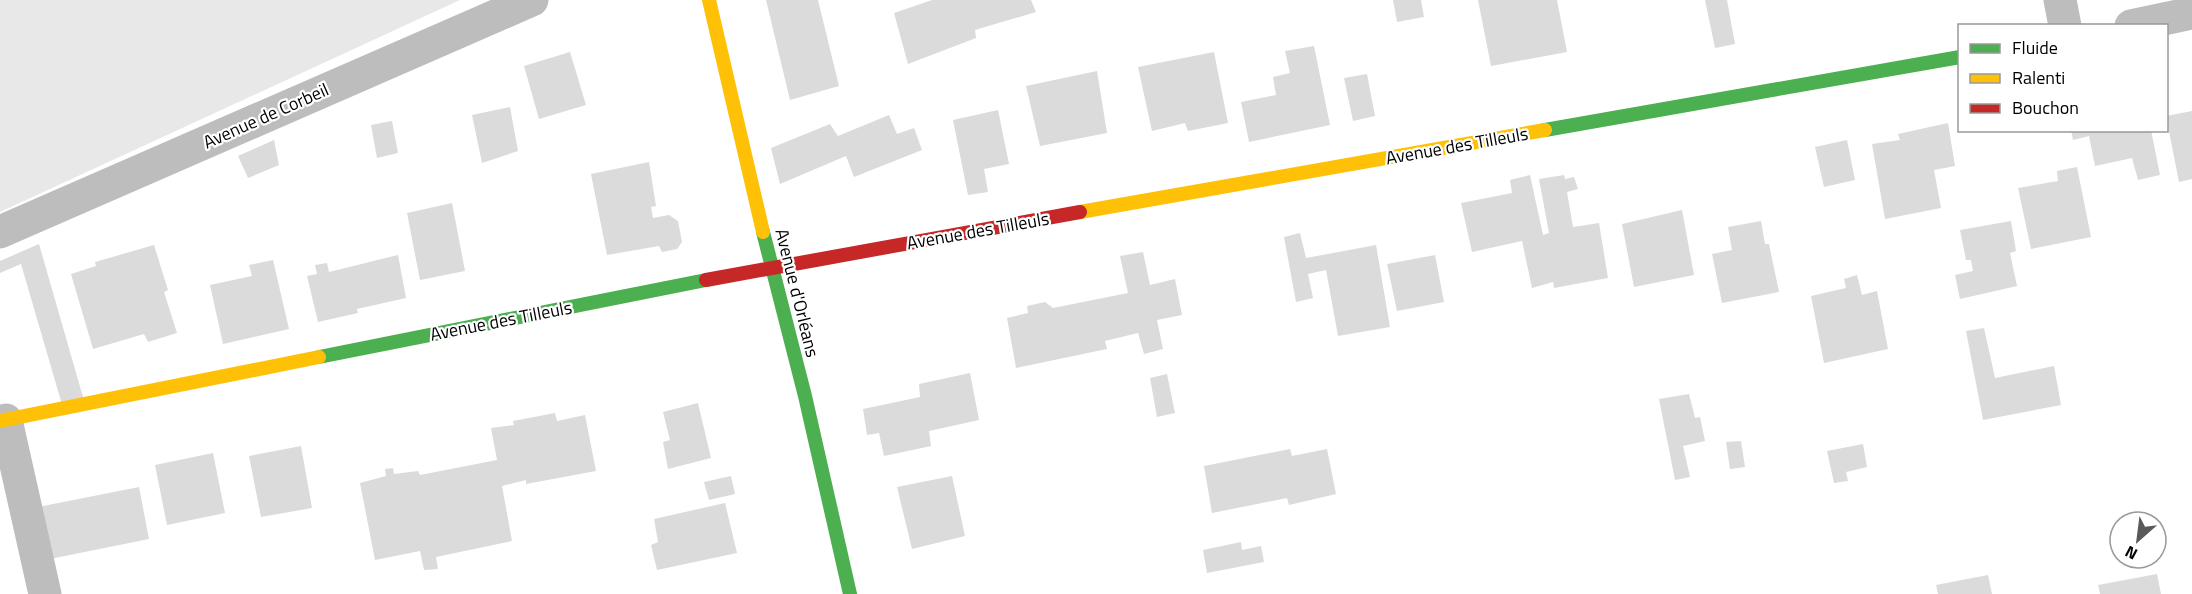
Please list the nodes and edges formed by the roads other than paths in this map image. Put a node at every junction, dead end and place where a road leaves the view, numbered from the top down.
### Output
1 (532, 0) edge
2 (709, 0) edge
3 (2060, 0) edge
4 (2192, 13) edge
5 (2065, 24) edge
6 (2140, 24) edge
7 (1958, 57) edge
8 (0, 232) edge
9 (771, 267) junction
10 (3, 421) edge
11 (45, 594) edge
12 (850, 594) edge

1 - 8 street, Avenue de Corbeil
2 - 9 street, Avenue d'Orléans
3 - 5 street
4 - 6 street
7 - 9 street, Avenue des Tilleuls
9 - 10 street, Avenue des Tilleuls
9 - 12 street, Avenue d'Orléans
10 - 11 street

